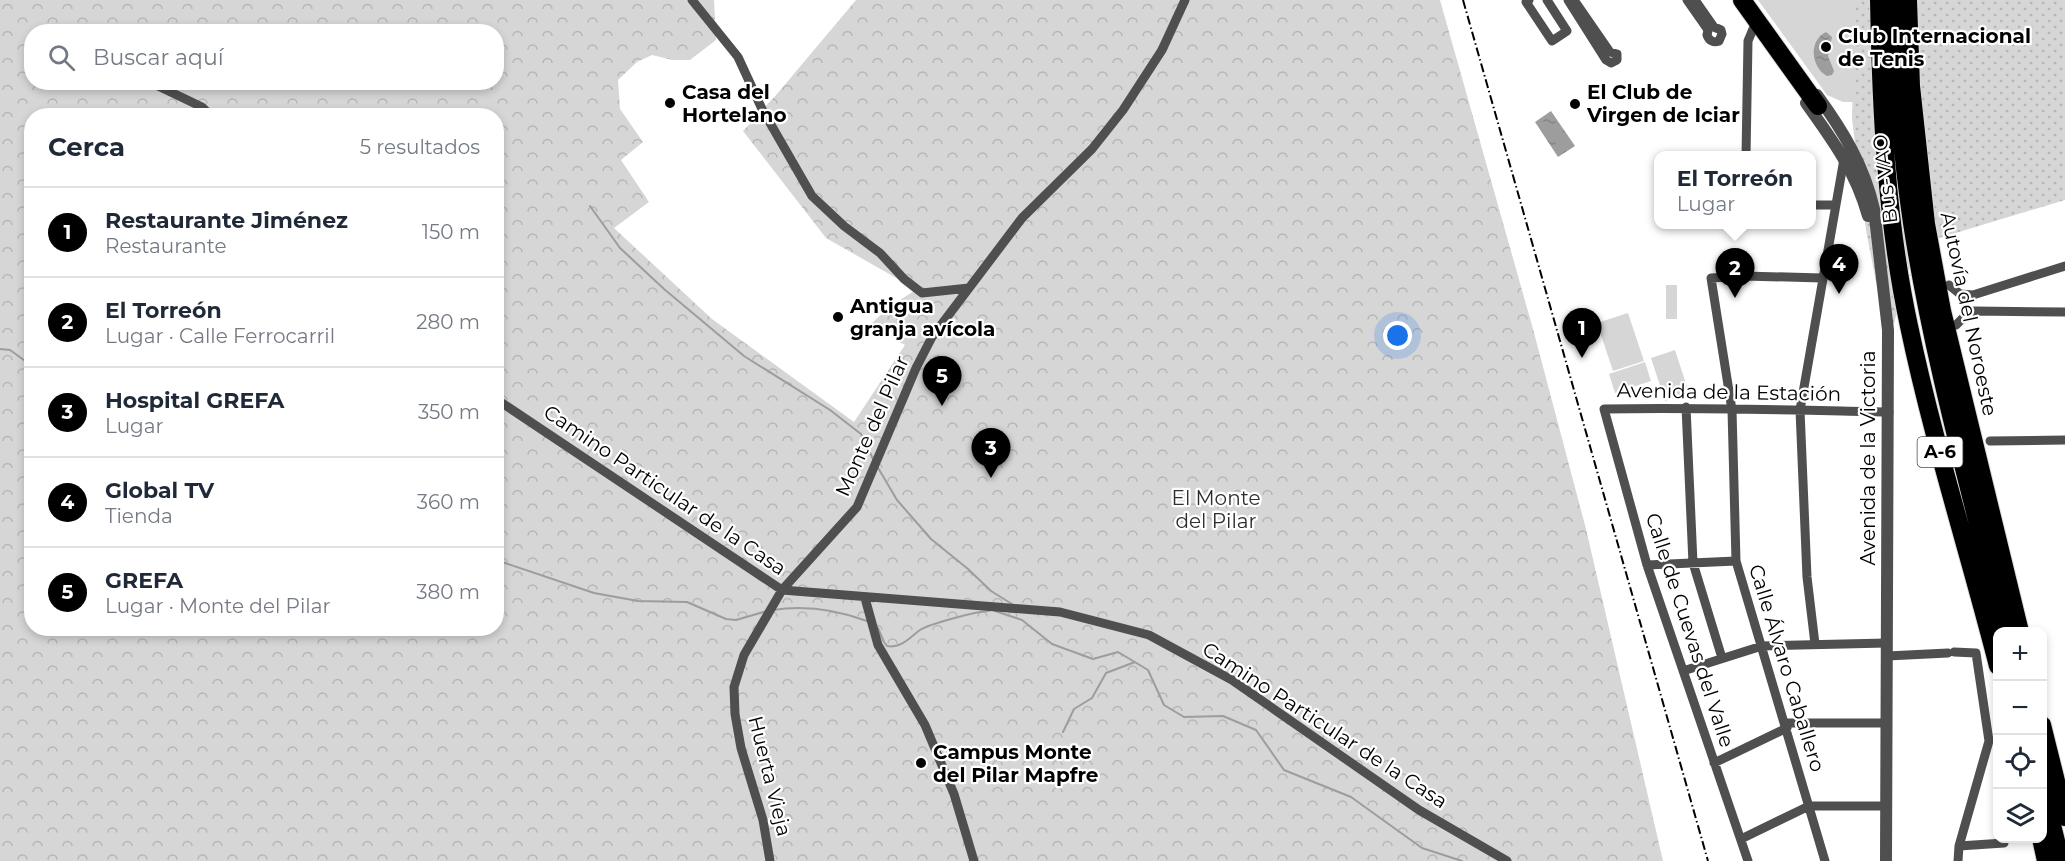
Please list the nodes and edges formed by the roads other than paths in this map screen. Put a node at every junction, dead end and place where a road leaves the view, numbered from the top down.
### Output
1 (692, 0) edge
2 (1185, 0) edge
3 (1529, 0) edge
4 (1546, 0) edge
5 (1568, 0) edge
6 (1574, 0) edge
7 (1687, 0) edge
8 (1695, 0) edge
9 (1732, 0) edge
10 (1742, 0) edge
11 (1752, 0) edge
12 (1872, 0) edge
13 (1879, 0) edge
14 (1895, 0) edge
15 (1908, 0) edge
16 (1920, 0) edge
17 (1753, 29) junction
18 (166, 90) edge
19 (1818, 106) dead end
20 (203, 108) edge
21 (1882, 111) junction
22 (1746, 151) edge
23 (1844, 159) junction
24 (1866, 193) junction
25 (1816, 205) edge
26 (1836, 205) junction
27 (2065, 266) edge
28 (1911, 276) tunnel mouth
29 (1822, 278) junction
30 (1949, 285) junction
31 (969, 288) junction
32 (2065, 312) edge
33 (1956, 325) junction
34 (504, 404) edge
35 (1686, 407) junction
36 (1604, 409) joint
37 (1732, 410) junction
38 (1800, 410) junction
39 (1889, 412) junction
40 (1969, 428) junction
41 (2065, 440) edge
42 (1990, 441) dead end
43 (1736, 561) junction
44 (1693, 563) junction
45 (1647, 565) junction
46 (782, 591) junction
47 (865, 598) junction
48 (2002, 627) edge
49 (2003, 627) edge
50 (2019, 627) edge
51 (756, 633) joint
52 (1815, 644) junction
53 (1762, 646) junction
54 (1993, 647) edge
55 (1887, 650) junction
56 (1722, 658) junction
57 (1683, 670) junction
58 (1886, 723) junction
59 (1786, 725) junction
60 (2045, 735) edge
61 (1714, 763) junction
62 (2044, 789) edge
63 (1809, 806) junction
64 (1885, 806) junction
65 (2065, 817) edge
66 (1741, 839) junction
67 (2004, 843) edge
68 (2042, 843) edge
69 (1959, 846) junction
70 (770, 861) edge
71 (974, 861) edge
72 (1507, 861) edge
73 (1748, 861) edge
74 (1825, 861) edge
75 (1886, 861) edge
76 (1958, 861) edge
77 (2046, 861) edge
78 (2061, 861) edge

1 - 31 street
2 - 31 street, Monte del Pilar
3 - 4 street
5 - 6 street
7 - 8 street
9 - 17 street
10 - 19 highway
11 - 24 street
12 - 21 highway
13 - 21 highway, A-6
14 - 49 highway, Bus-VAO
15 - 40 highway, Autovía del Noroeste / A-6
16 - 30 highway
17 - 22 street
17 - 23 street
18 - 20 street
21 - 54 highway, A-6
23 - 24 street
23 - 26 street
24 - 39 street, Avenida de la Victoria
25 - 26 street
26 - 29 street
27 - 30 street
28 - 48 highway
29 - 37 street, Calle Álvaro Caballero
29 - 38 street
30 - 33 highway
31 - 46 street, Monte del Pilar
32 - 33 street
33 - 40 highway
34 - 46 street, Camino Particular de la Casa
35 - 36 street, Avenida de la Estación
35 - 37 street, Avenida de la Estación
35 - 44 street
36 - 45 street, Calle de Cuevas del Valle
37 - 38 street, Avenida de la Estación
37 - 43 street, Calle Álvaro Caballero
38 - 39 street, Avenida de la Estación
38 - 52 street
39 - 55 street, Avenida de la Victoria
40 - 50 highway, Autovía del Noroeste / A-6
41 - 42 street
43 - 44 street
43 - 53 street, Calle Álvaro Caballero
44 - 45 street
44 - 56 street
45 - 57 street, Calle de Cuevas del Valle
46 - 47 street, Camino Particular de la Casa
46 - 51 street, Monte del Pilar
47 - 71 street
47 - 72 street, Camino Particular de la Casa
51 - 70 street, Huerta Vieja
52 - 53 street
52 - 55 street
53 - 56 street
53 - 59 street, Calle Álvaro Caballero
55 - 58 street, Avenida de la Victoria
55 - 69 street
56 - 57 street
57 - 61 street, Calle de Cuevas del Valle
58 - 59 street
58 - 64 street, Avenida de la Victoria
59 - 61 street
59 - 63 street, Calle Álvaro Caballero
60 - 65 highway
61 - 66 street, Calle de Cuevas del Valle
62 - 78 highway
63 - 64 street
63 - 66 street
63 - 74 street, Calle Álvaro Caballero
64 - 75 street, Avenida de la Victoria
66 - 73 street, Calle de Cuevas del Valle
67 - 69 street
68 - 77 highway
69 - 76 street

